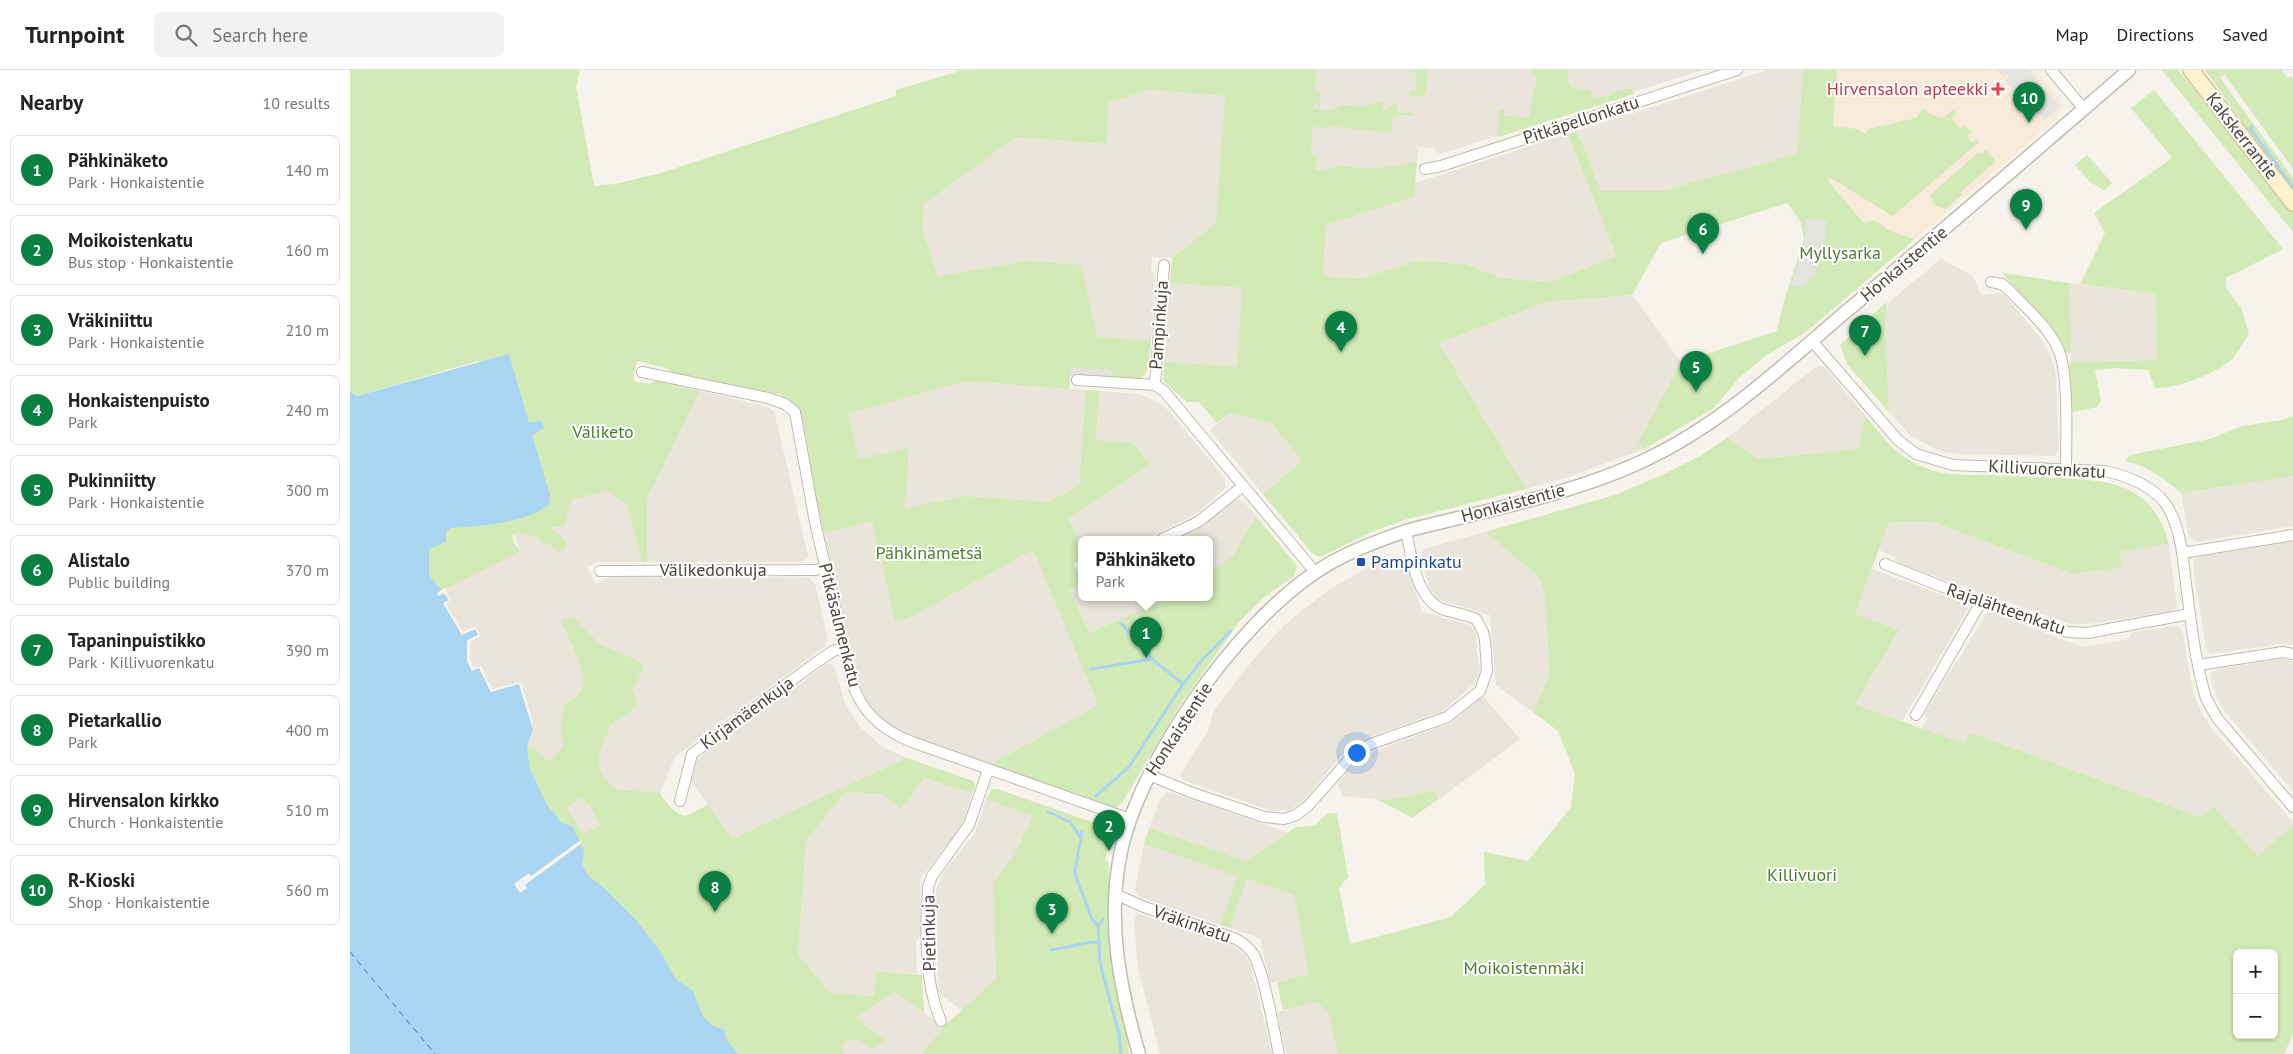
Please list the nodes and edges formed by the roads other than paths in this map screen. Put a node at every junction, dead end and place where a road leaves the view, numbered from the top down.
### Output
1 (1737, 70) edge
2 (2051, 70) edge
3 (2129, 70) edge
4 (2191, 70) edge
5 (2084, 109) junction
6 (1425, 169) dead end
7 (2293, 203) edge
8 (1164, 265) dead end
9 (1991, 282) dead end
10 (1812, 341) junction
11 (642, 372) dead end
12 (1077, 380) dead end
13 (1155, 385) junction
14 (2066, 469) junction
15 (1243, 486) junction
16 (1406, 531) junction
17 (2293, 535) edge
18 (1168, 536) edge
19 (2182, 553) junction
20 (1885, 564) dead end
21 (826, 568) junction
22 (600, 570) dead end
23 (1315, 572) junction
24 (1981, 602) junction
25 (2190, 614) junction
26 (844, 648) junction
27 (2293, 654) edge
28 (2198, 665) junction
29 (1916, 715) dead end
30 (988, 770) junction
31 (1149, 775) junction
32 (680, 801) dead end
33 (2293, 807) edge
34 (1130, 819) junction
35 (1115, 894) junction
36 (941, 1021) dead end
37 (1139, 1054) edge
38 (1279, 1054) edge

1 - 6 street, Pitkäpellonkatu
2 - 5 street
3 - 5 street, Honkaistentie
4 - 7 main road, Kakskerrantie
5 - 10 street, Honkaistentie
8 - 13 street, Pampinkuja
9 - 14 street
10 - 14 street, Killivuorenkatu
10 - 16 street, Honkaistentie
11 - 21 street, Pitkäsalmenkatu
12 - 13 street
13 - 15 street
14 - 19 street, Killivuorenkatu
15 - 18 street
15 - 23 street
16 - 23 street, Honkaistentie
16 - 31 street
17 - 19 street
19 - 25 street, Killivuorenkatu
20 - 24 street, Rajalähteenkatu
21 - 22 street, Välikedonkuja
21 - 26 street, Pitkäsalmenkatu
23 - 31 street, Honkaistentie
24 - 25 street, Rajalähteenkatu
24 - 29 street
25 - 28 street, Killivuorenkatu
26 - 30 street, Pitkäsalmenkatu
26 - 32 street, Kirjamäenkuja
27 - 28 street
28 - 33 street, Killivuorenkatu
30 - 34 street, Pitkäsalmenkatu
30 - 36 street, Pietinkuja
31 - 34 street, Honkaistentie
34 - 35 street, Honkaistentie
35 - 37 street, Honkaistentie
35 - 38 street, Vräkinkatu

